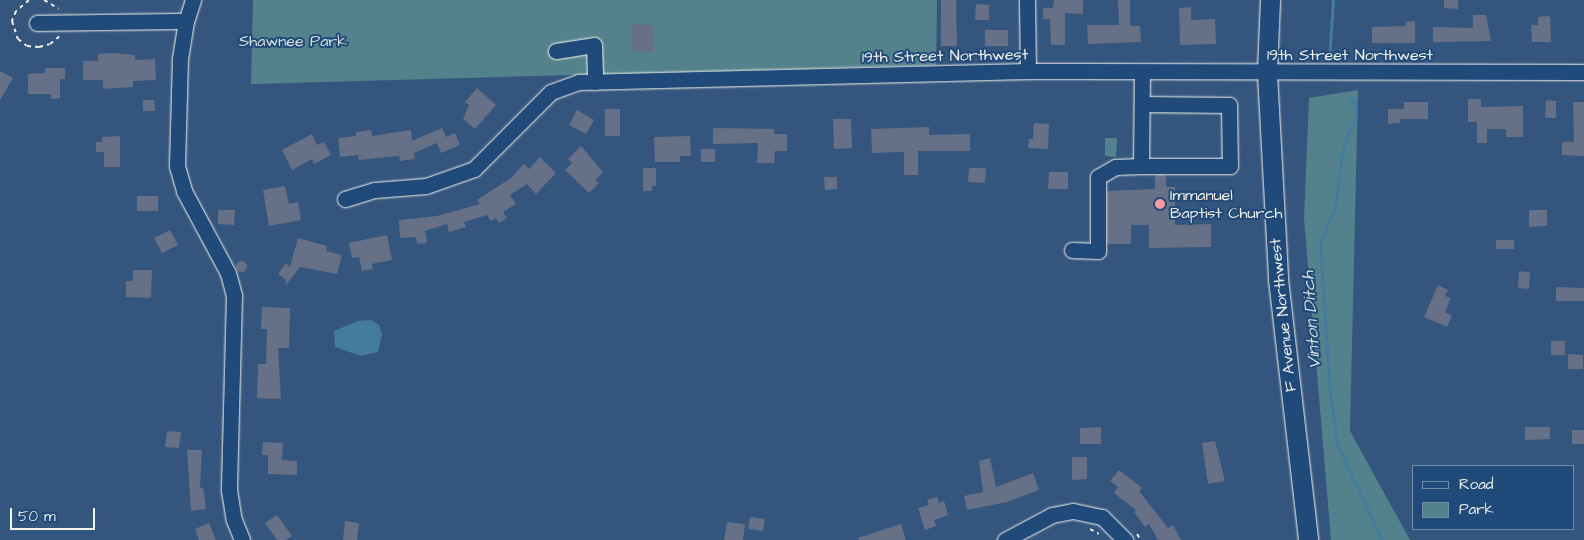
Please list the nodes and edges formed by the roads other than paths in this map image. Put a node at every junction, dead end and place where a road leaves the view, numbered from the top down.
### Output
1 (193, 0) edge
2 (1027, 0) edge
3 (1270, 0) edge
4 (186, 20) junction
5 (37, 23) dead end
6 (556, 50) dead end
7 (1028, 72) junction
8 (1142, 72) junction
9 (1584, 72) edge
10 (1268, 73) junction
11 (595, 82) junction
12 (1142, 104) junction
13 (1141, 166) junction
14 (345, 199) dead end
15 (1072, 250) dead end
16 (242, 540) edge
17 (1005, 540) edge
18 (1125, 540) edge
19 (1308, 540) edge

1 - 4 street
2 - 7 street
3 - 10 main road, F Avenue Northwest
4 - 5 street
4 - 16 street
6 - 11 street
7 - 8 street, 19th Street Northwest
7 - 11 street, 19th Street Northwest
8 - 10 street, 19th Street Northwest
8 - 12 street
9 - 10 street, 19th Street Northwest
10 - 19 main road, F Avenue Northwest
11 - 14 street, 19th Street Northwest
12 - 13 street
12 - 13 street
13 - 15 street
17 - 18 street

